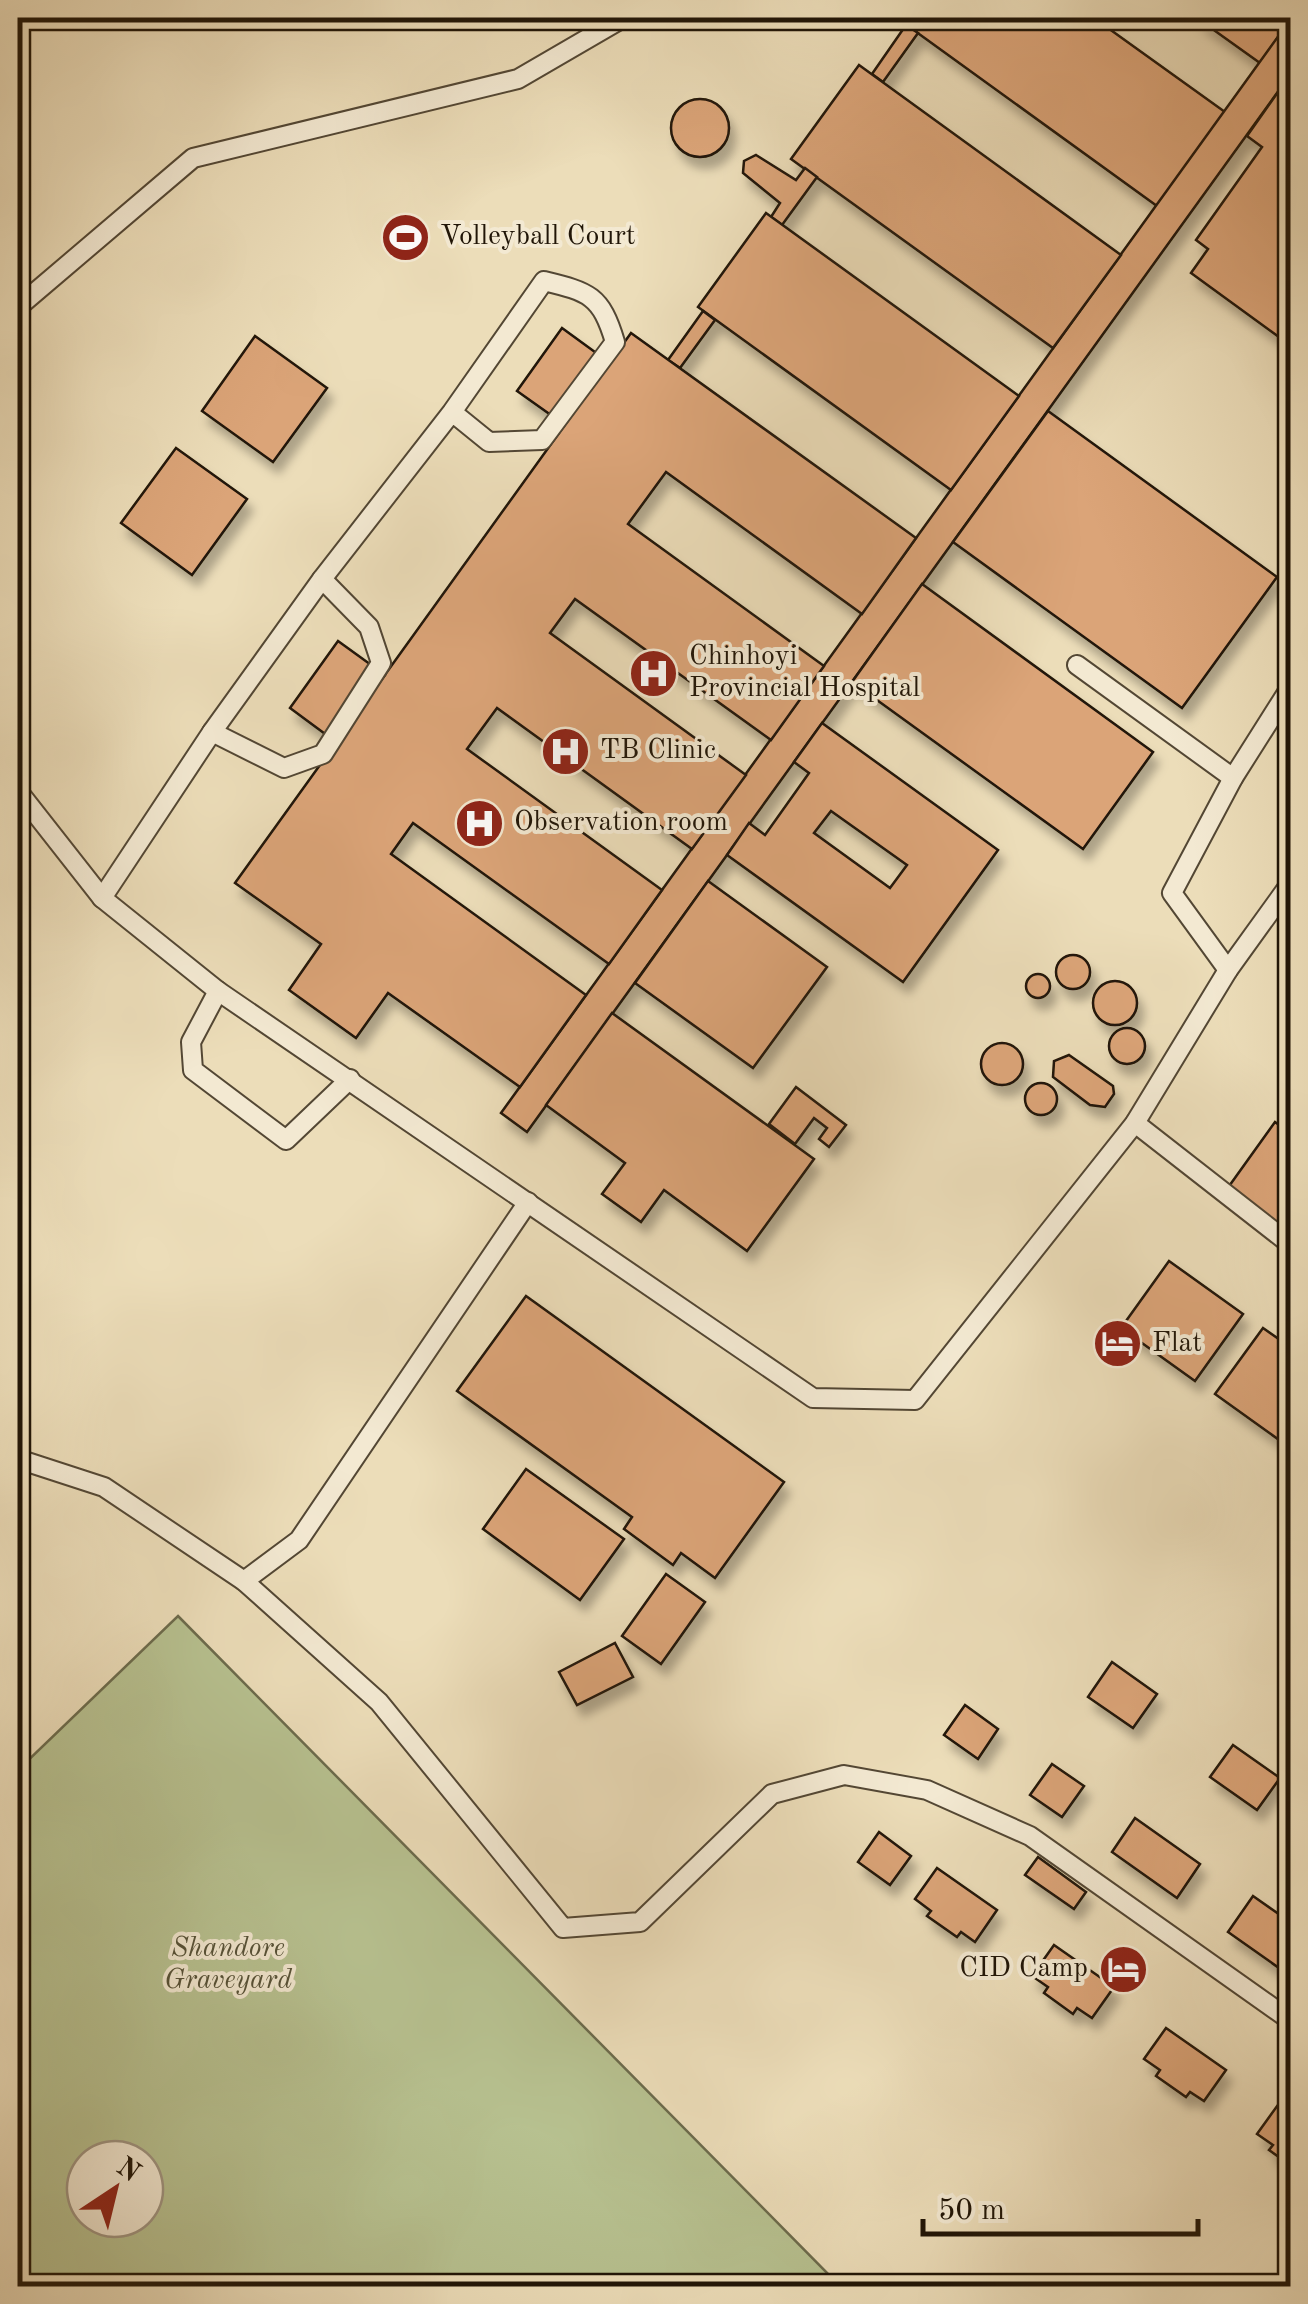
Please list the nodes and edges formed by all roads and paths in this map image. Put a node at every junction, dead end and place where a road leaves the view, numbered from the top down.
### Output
1 (623, 18) edge
2 (18, 306) edge
3 (452, 412) junction
4 (322, 579) junction
5 (1077, 666) dead end
6 (1290, 688) edge
7 (212, 732) junction
8 (1233, 778) junction
9 (18, 792) edge
10 (1290, 884) edge
11 (102, 898) junction
12 (1228, 970) junction
13 (218, 991) junction
14 (350, 1079) junction
15 (1135, 1123) junction
16 (528, 1202) junction
17 (1290, 1244) edge
18 (18, 1459) edge
19 (244, 1581) junction
20 (1290, 2020) edge

1 - 2 lane
3 - 3 lane
3 - 4 lane
4 - 7 lane
4 - 7 lane
5 - 8 lane
6 - 8 lane
7 - 11 lane
8 - 12 lane
9 - 11 lane
10 - 12 lane
11 - 13 lane
12 - 15 lane
13 - 14 lane
13 - 14 lane
14 - 16 lane
15 - 16 lane
15 - 17 lane
16 - 19 lane
18 - 19 lane
19 - 20 lane

